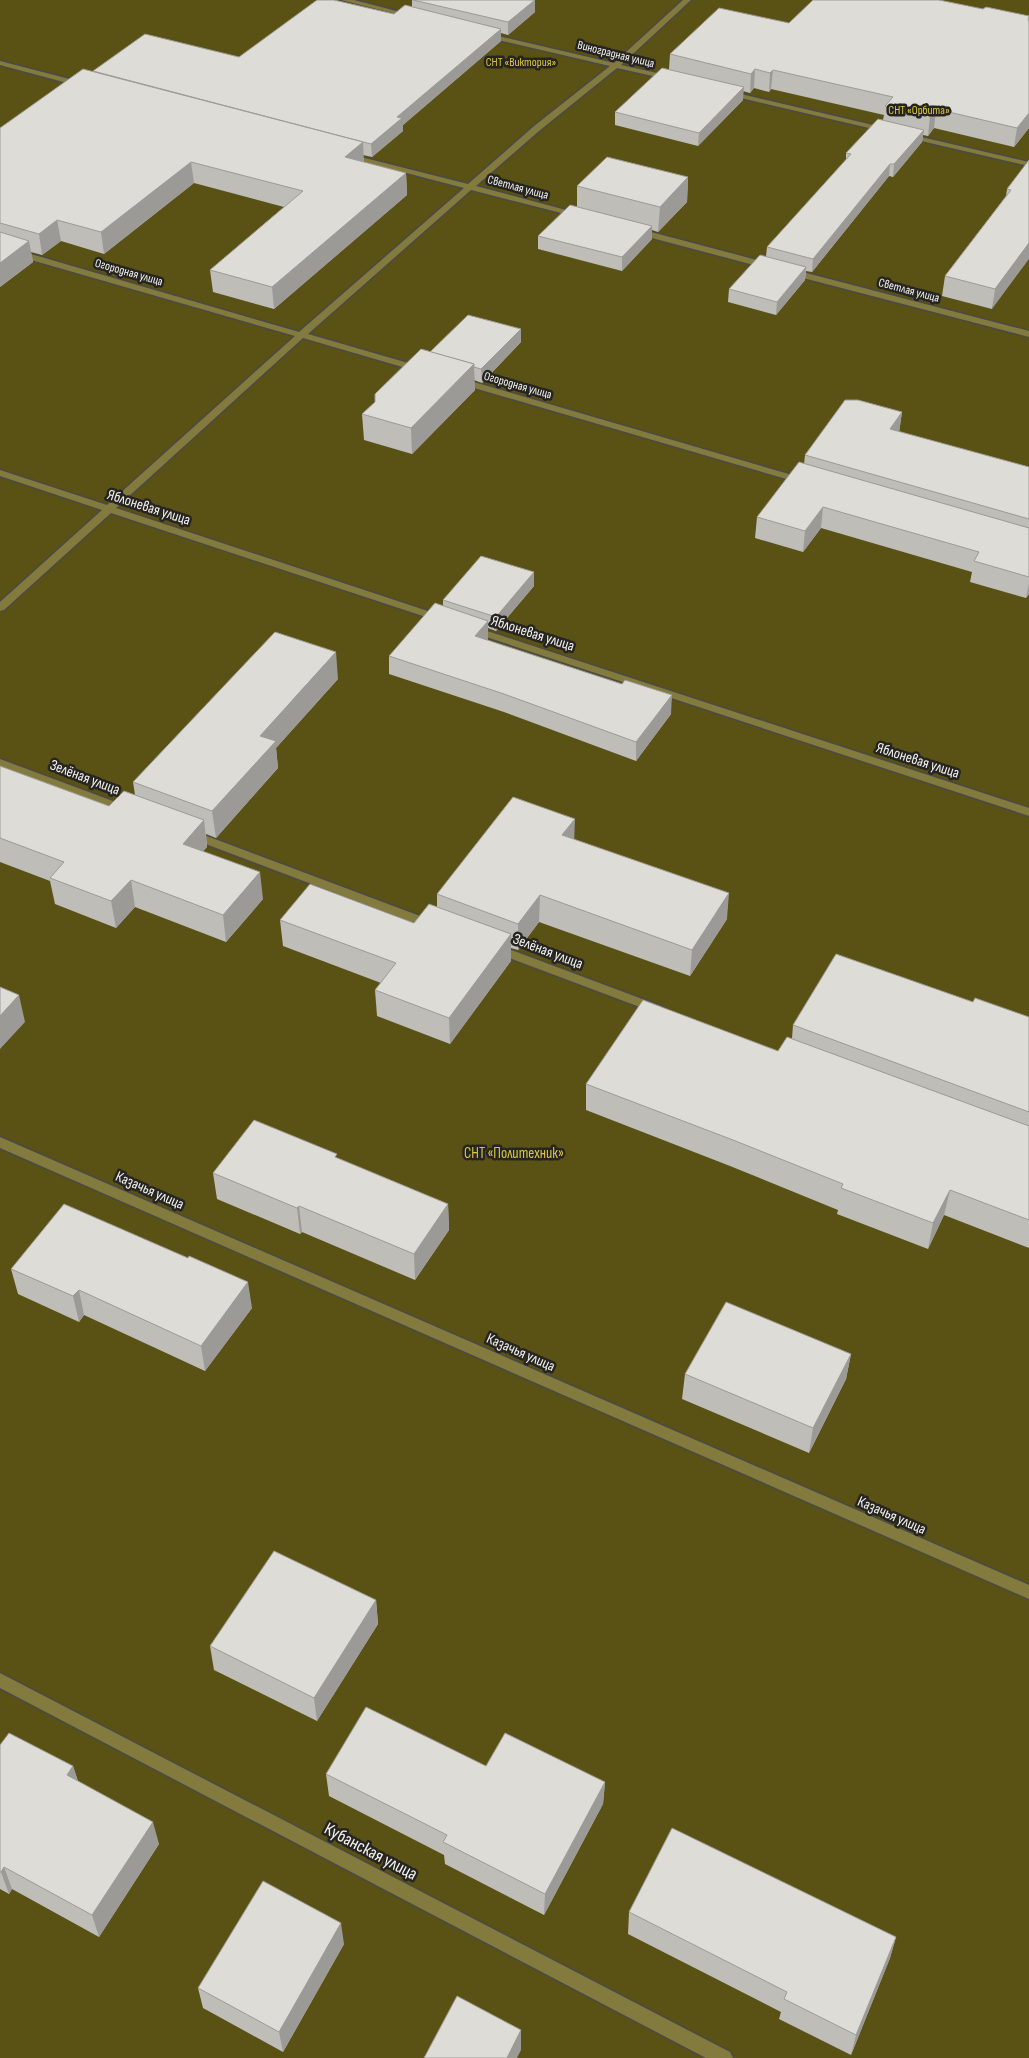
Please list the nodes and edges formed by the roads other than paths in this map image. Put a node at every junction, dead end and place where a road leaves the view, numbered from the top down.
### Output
1 (345, 0) edge
2 (686, 0) edge
3 (422, 19) edge
4 (480, 33) edge
5 (0, 64) edge
6 (615, 66) junction
7 (682, 82) edge
8 (96, 89) edge
9 (721, 91) edge
10 (335, 152) edge
11 (1029, 164) edge
12 (469, 187) junction
13 (585, 218) edge
14 (623, 228) edge
15 (0, 248) edge
16 (1029, 334) edge
17 (301, 335) junction
18 (426, 371) edge
19 (454, 379) edge
20 (0, 473) edge
21 (809, 482) edge
22 (107, 509) junction
23 (0, 608) edge
24 (0, 763) edge
25 (1029, 812) edge
26 (140, 816) edge
27 (178, 830) edge
28 (440, 927) edge
29 (486, 945) edge
30 (664, 1011) edge
31 (0, 1142) edge
32 (1029, 1592) edge
33 (0, 1680) edge
34 (724, 2058) edge

1 - 3 street
2 - 6 street
4 - 6 street, Виноградная улица
5 - 8 street
6 - 7 street, Виноградная улица
6 - 12 street
9 - 11 street
10 - 12 street, Светлая улица
12 - 13 street, Светлая улица
12 - 17 street
14 - 16 street, Светлая улица
15 - 17 street, Огородная улица
17 - 18 street, Огородная улица
17 - 22 street
19 - 21 street, Огородная улица
20 - 22 street, Яблоневая улица
22 - 23 street
22 - 25 street, Яблоневая улица
24 - 26 street, Зелёная улица
27 - 28 street
29 - 30 street, Зелёная улица
31 - 32 street, Казачья улица
33 - 34 street, Кубанская улица

